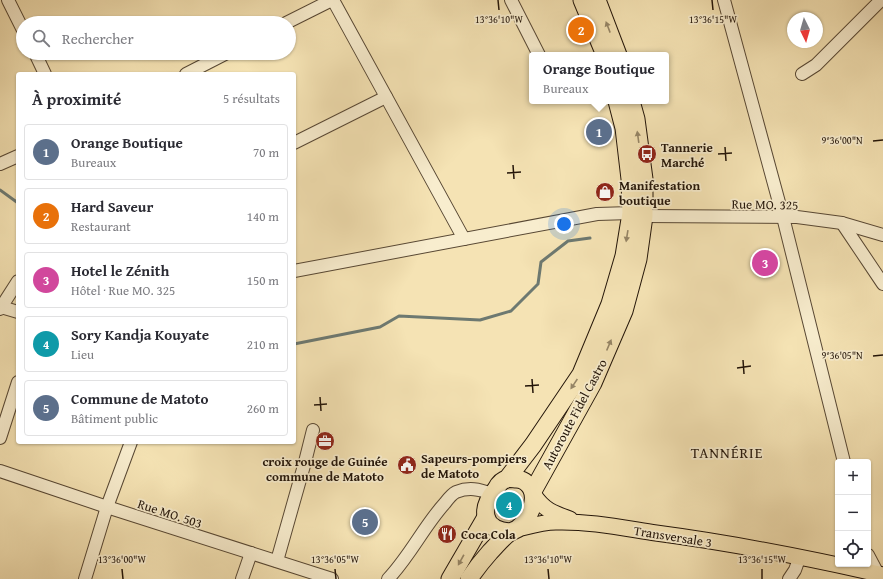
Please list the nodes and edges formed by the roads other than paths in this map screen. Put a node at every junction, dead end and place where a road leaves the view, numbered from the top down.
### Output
1 (8, 0) edge
2 (332, 0) edge
3 (511, 0) edge
4 (582, 0) edge
5 (597, 0) edge
6 (724, 0) edge
7 (881, 0) edge
8 (16, 16) edge
9 (296, 18) edge
10 (537, 52) edge
11 (604, 52) edge
12 (617, 52) edge
13 (38, 60) edge
14 (213, 60) edge
15 (44, 72) edge
16 (190, 72) edge
17 (802, 74) dead end
18 (386, 97) junction
19 (618, 104) edge
20 (632, 104) edge
21 (296, 142) edge
22 (16, 157) edge
23 (0, 164) edge
24 (638, 214) junction
25 (783, 217) junction
26 (842, 223) junction
27 (883, 235) edge
28 (464, 238) junction
29 (296, 270) edge
30 (16, 284) edge
31 (883, 284) edge
32 (1, 308) edge
33 (16, 312) edge
34 (16, 388) edge
35 (313, 430) dead end
36 (0, 438) edge
37 (129, 444) edge
38 (843, 459) edge
39 (0, 471) edge
40 (507, 479) junction
41 (533, 493) junction
42 (492, 494) junction
43 (107, 507) junction
44 (486, 517) junction
45 (580, 522) junction
46 (514, 530) junction
47 (251, 553) junction
48 (800, 556) junction
49 (277, 561) junction
50 (871, 561) edge
51 (300, 574) edge
52 (879, 576) edge
53 (86, 579) edge
54 (242, 579) edge
55 (332, 579) edge
56 (388, 579) edge
57 (450, 579) edge
58 (469, 579) edge
59 (789, 579) edge

1 - 8 street
2 - 9 street
2 - 18 street
3 - 10 street
4 - 11 highway
12 -> 5 highway
6 - 25 street
7 - 17 street
13 - 15 street
14 - 16 street
18 - 21 street
18 - 28 street
19 - 24 highway, Autoroute Fidel Castro
24 -> 20 highway, Autoroute Fidel Castro
22 - 23 street
24 - 25 street, Rue MO. 325
24 - 28 street, Rue MO. 325
24 -> 40 highway, Autoroute Fidel Castro
41 -> 24 highway, Autoroute Fidel Castro
25 - 26 street, Rue MO. 325
25 - 38 street
26 - 27 street, Rue MO. 325
26 - 31 street
28 - 29 street, Rue MO. 325
30 - 32 street
32 - 33 street
34 - 36 street
35 - 49 street
37 - 43 street
39 - 43 street, Rue MO. 503
40 - 41 highway
40 - 42 highway
41 - 45 main road, Transversale 3
41 - 46 highway
42 - 44 highway
42 - 56 street
43 - 47 street, Rue MO. 503
43 - 53 street
44 - 46 highway
44 -> 57 highway
45 - 46 main road, Transversale 3
45 - 48 main road, Transversale 3
46 - 58 highway
47 - 49 street, Rue MO. 503
47 - 54 street
48 - 52 main road, Transversale 3
48 - 59 street
49 - 51 street, Rue MO. 503
50 - 52 street
51 - 55 street, Rue MO. 503

